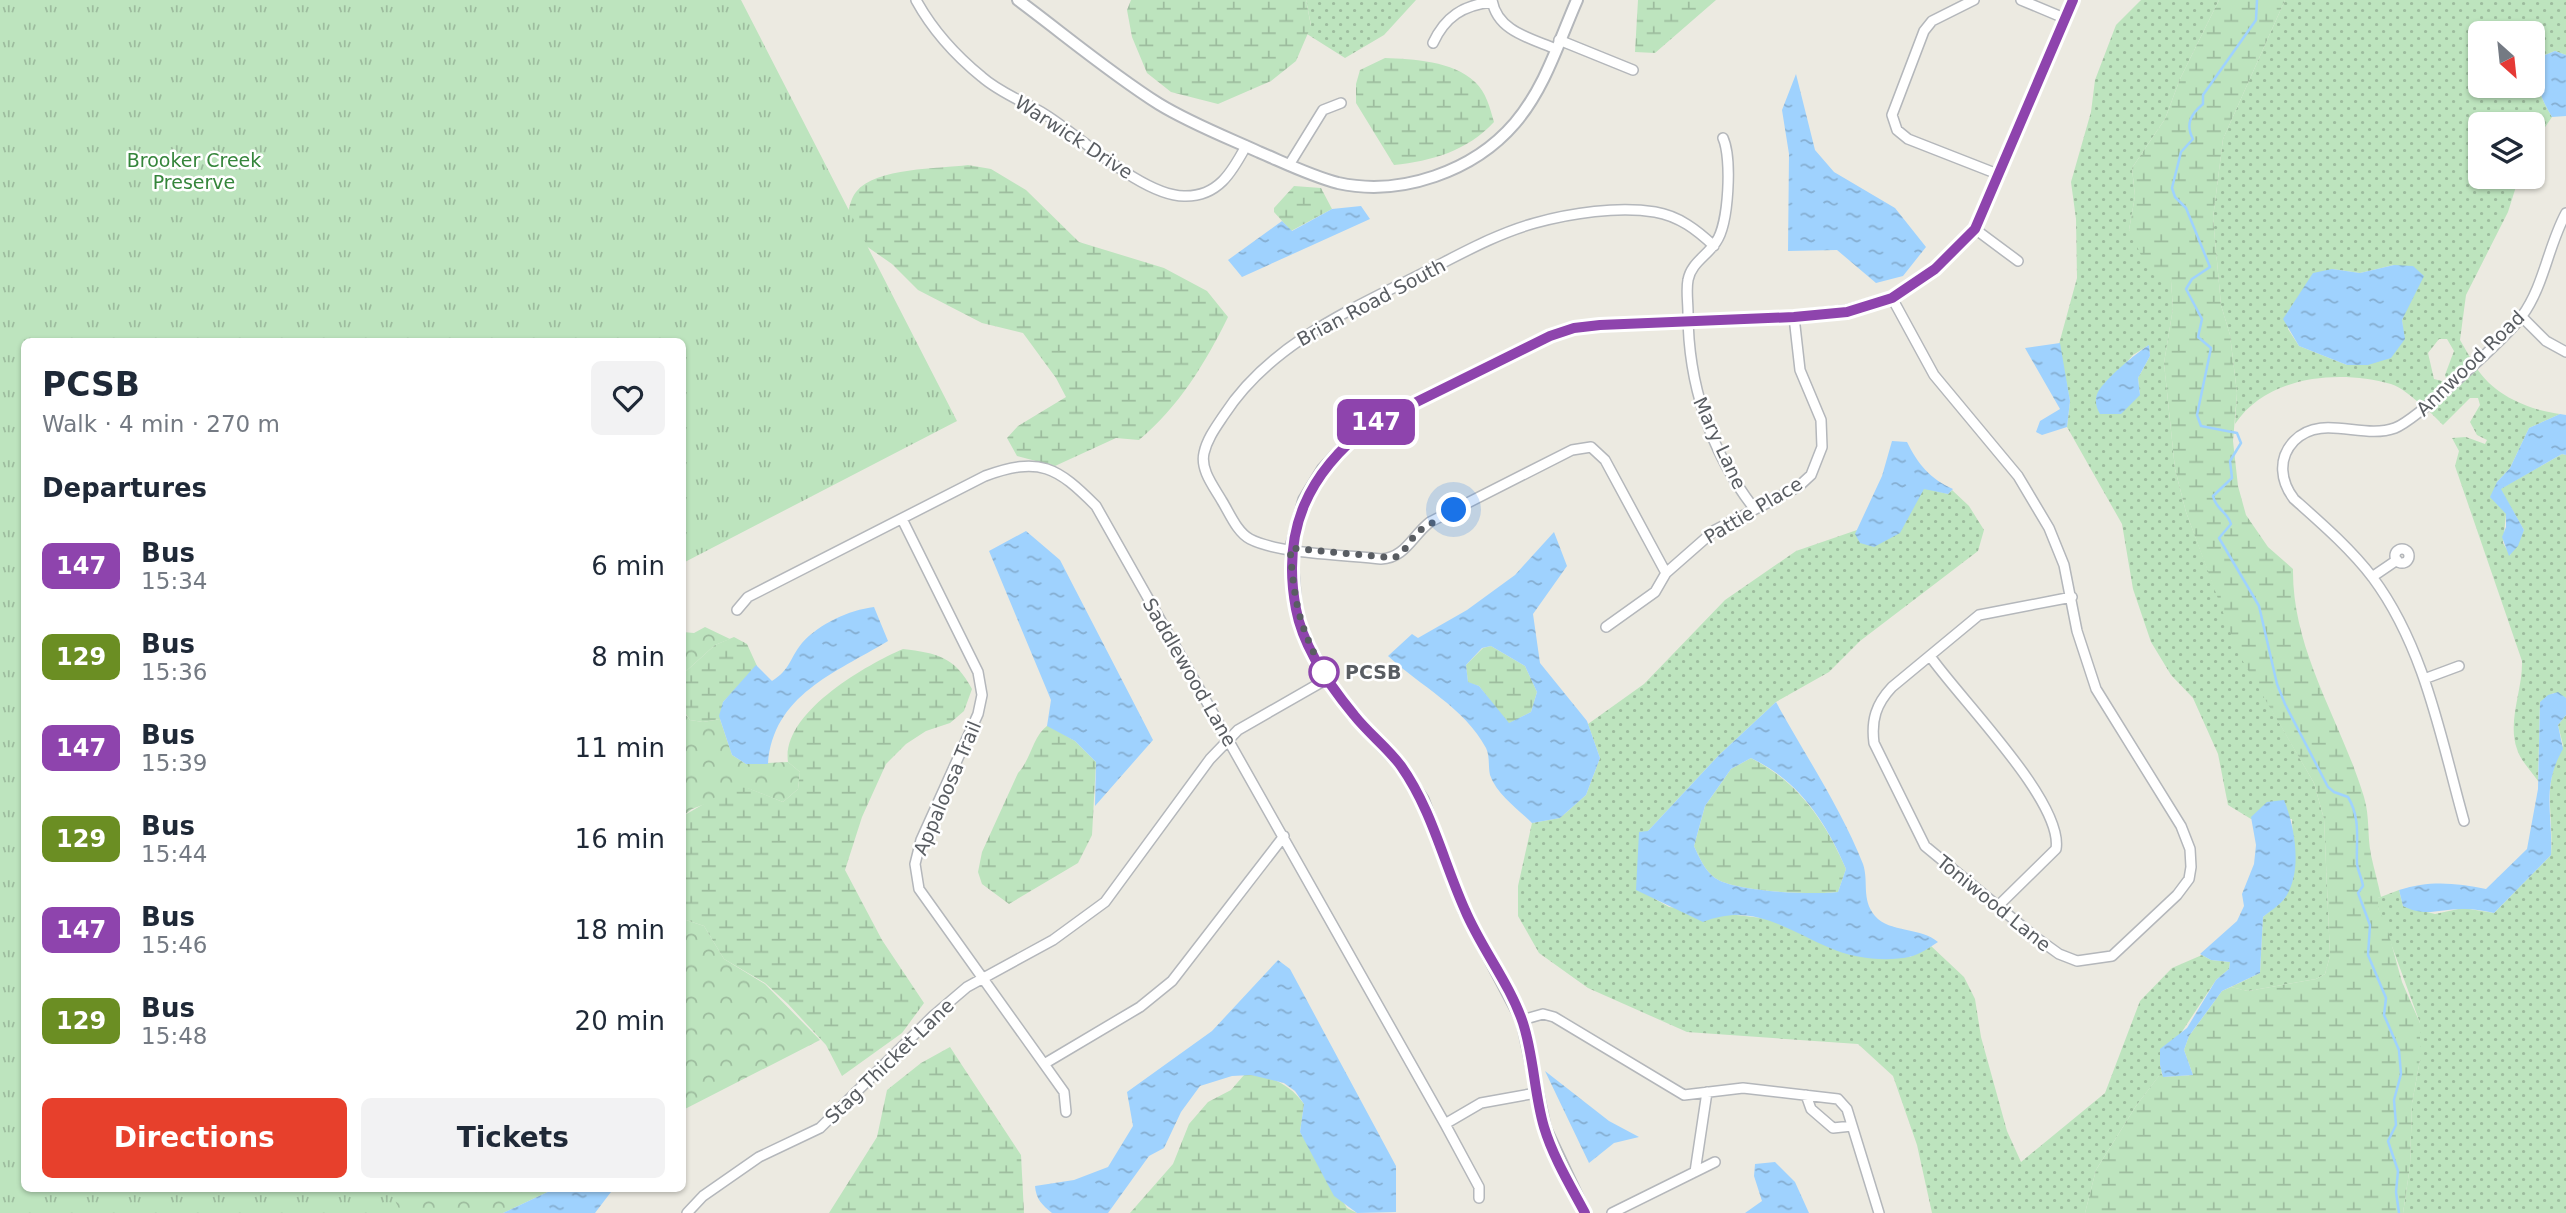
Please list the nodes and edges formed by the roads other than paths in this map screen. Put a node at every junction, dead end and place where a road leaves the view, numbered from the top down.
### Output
1 (916, 0) edge
2 (1018, 0) edge
3 (1577, 0) edge
4 (1974, 0) edge
5 (2021, 0) edge
6 (2073, 0) edge
7 (1492, 1) edge
8 (2064, 18) junction
9 (1433, 43) dead end
10 (1558, 44) junction
11 (1633, 70) dead end
12 (1341, 103) dead end
13 (1723, 138) dead end
14 (1246, 146) junction
15 (1289, 165) junction
16 (2000, 175) junction
17 (2566, 214) edge
18 (1975, 229) junction
19 (1714, 246) junction
20 (2018, 261) dead end
21 (1892, 298) junction
22 (1794, 317) junction
23 (2522, 317) junction
24 (1688, 321) junction
25 (2566, 352) edge
26 (1753, 507) junction
27 (902, 519) junction
28 (1290, 548) junction
29 (2396, 560) dead end
30 (1667, 573) junction
31 (2372, 578) junction
32 (2072, 597) junction
33 (737, 610) dead end
34 (1606, 627) dead end
35 (1930, 656) junction
36 (2459, 666) dead end
37 (1327, 679) junction
38 (2424, 679) junction
39 (1229, 740) junction
40 (2464, 821) dead end
41 (1284, 836) junction
42 (1999, 905) junction
43 (981, 980) junction
44 (1522, 1020) junction
45 (1044, 1064) junction
46 (1707, 1092) junction
47 (1536, 1093) junction
48 (1806, 1096) junction
49 (1066, 1112) dead end
50 (1445, 1124) junction
51 (1852, 1126) junction
52 (1716, 1162) dead end
53 (1695, 1172) junction
54 (1479, 1198) dead end
55 (687, 1213) edge
56 (1585, 1213) edge
57 (1612, 1213) edge
58 (1879, 1213) edge

1 - 14 street, Warwick Drive
2 - 14 street
3 - 10 street
4 - 16 street
5 - 8 street
6 - 8 street
7 - 9 street
7 - 10 street
8 - 16 street
10 - 11 street
10 - 15 street
12 - 15 street
13 - 19 street, Mary Lane
14 - 15 street
16 - 18 street
17 - 23 street, Annwood Road
18 - 20 street
18 - 21 street
19 - 24 street, Mary Lane
19 - 28 street, Brian Road South
21 - 22 street
21 - 32 street, Toniwood Lane
22 - 24 street
22 - 26 street, Pattie Place
23 - 25 street
23 - 31 street, Annwood Road
24 - 26 street, Mary Lane
24 - 28 street
26 - 30 street, Pattie Place
27 - 33 street, Saddlewood Lane
27 - 39 street, Saddlewood Lane
27 - 43 street, Appaloosa Trail
28 - 30 street, Brian Road South
28 - 37 street
29 - 31 street
30 - 34 street, Pattie Place
31 - 38 street, Annwood Road
32 - 35 street, Toniwood Lane
32 - 42 street, Toniwood Lane
35 - 42 street
35 - 42 street, Toniwood Lane
36 - 38 street
37 - 39 street, Stag Thicket Lane
37 - 44 street
38 - 40 street, Annwood Road
39 - 41 street, Saddlewood Lane
39 - 43 street, Stag Thicket Lane
41 - 45 street
41 - 50 street, Saddlewood Lane
43 - 45 street, Appaloosa Trail
43 - 55 street, Stag Thicket Lane
44 - 46 street
44 - 47 street
45 - 49 street, Appaloosa Trail
46 - 48 street
46 - 53 street
47 - 50 street
47 - 56 street
48 - 51 street
48 - 51 street
50 - 54 street, Saddlewood Lane
51 - 58 street
52 - 53 street
53 - 57 street

